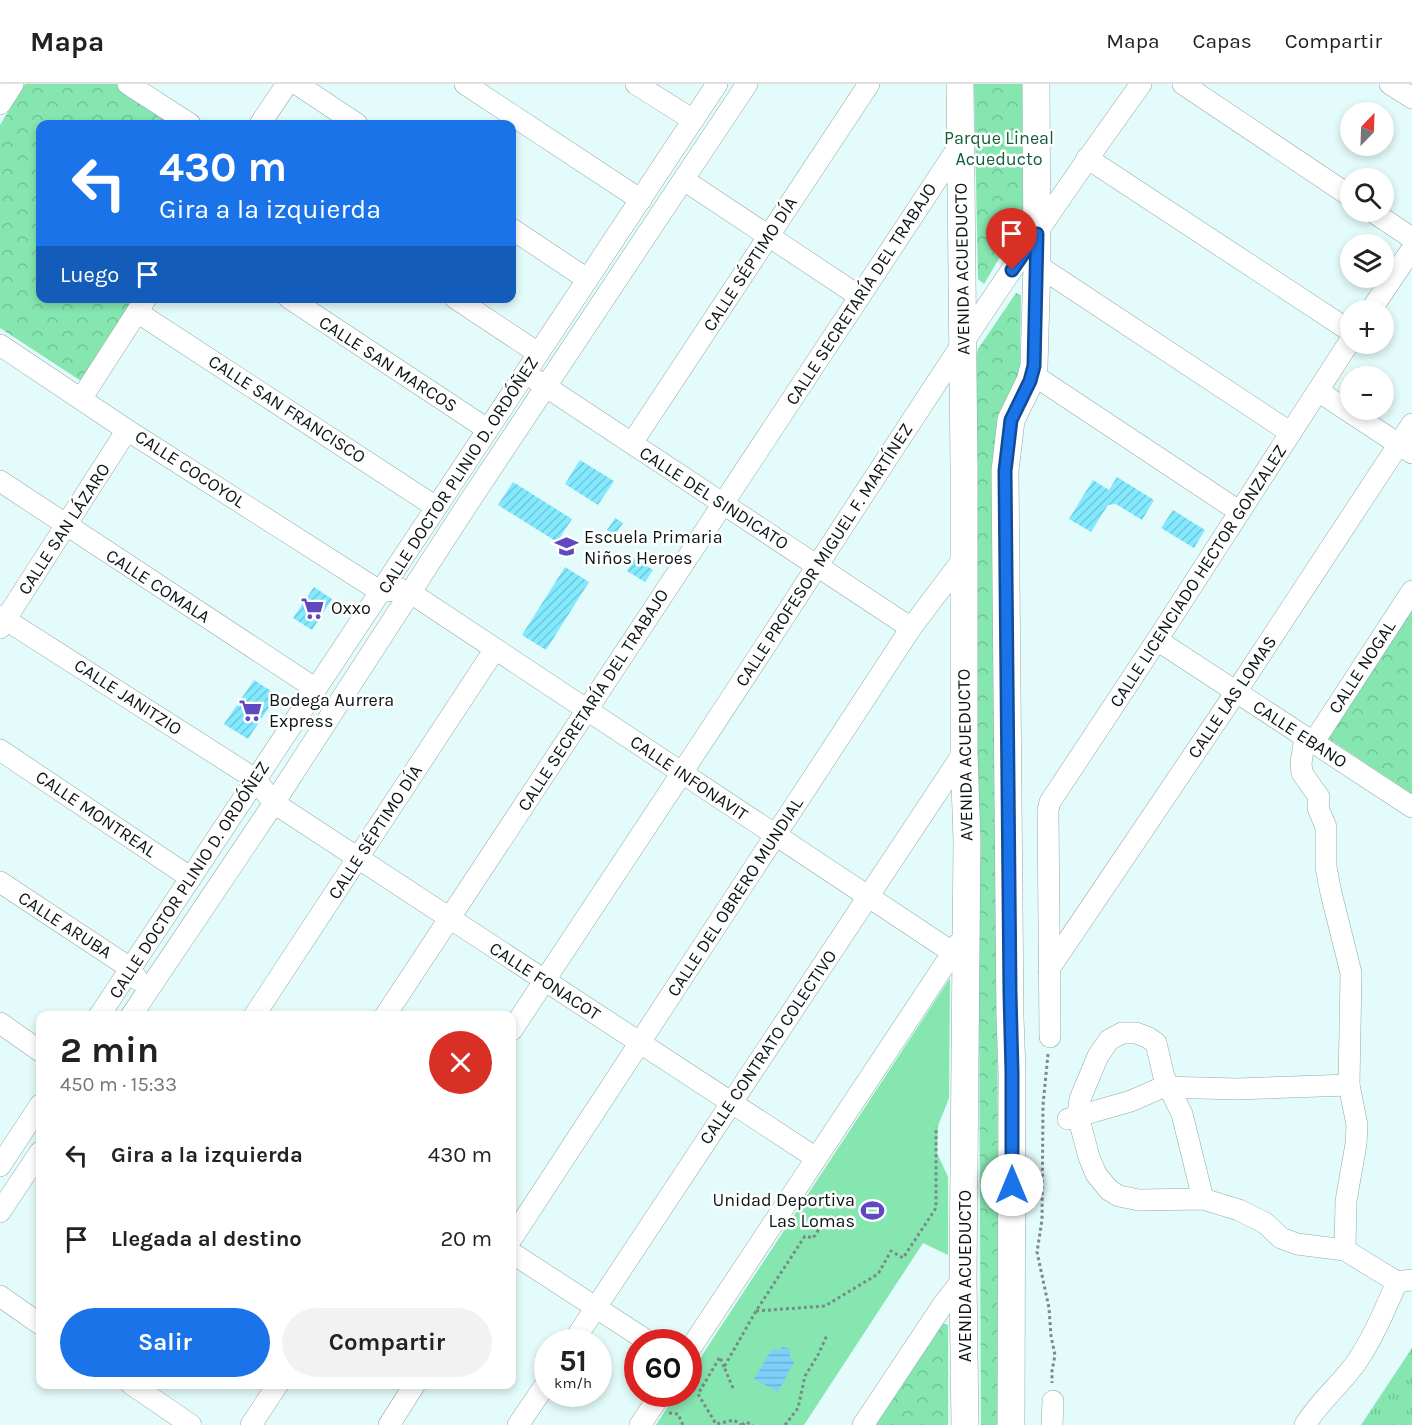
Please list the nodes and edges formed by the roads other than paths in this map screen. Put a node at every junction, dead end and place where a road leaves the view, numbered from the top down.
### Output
1 (13, 84) edge
2 (128, 84) edge
3 (286, 84) edge
4 (297, 84) edge
5 (465, 84) edge
6 (636, 84) edge
7 (717, 84) edge
8 (747, 84) edge
9 (869, 84) edge
10 (960, 84) edge
11 (1036, 84) edge
12 (1141, 84) edge
13 (1183, 84) edge
14 (1390, 84) edge
15 (1412, 98) edge
16 (0, 104) edge
17 (184, 120) edge
18 (263, 120) edge
19 (351, 120) edge
20 (693, 120) junction
21 (961, 143) junction
22 (1087, 158) junction
23 (684, 180) junction
24 (1340, 189) edge
25 (641, 200) junction
26 (1388, 222) edge
27 (516, 232) edge
28 (1037, 234) junction
29 (769, 236) junction
30 (1412, 238) edge
31 (1412, 249) edge
32 (1037, 265) junction
33 (587, 279) junction
34 (859, 297) junction
35 (1378, 300) edge
36 (297, 303) edge
37 (463, 303) edge
38 (142, 305) edge
39 (1340, 324) edge
40 (962, 342) junction
41 (0, 345) edge
42 (538, 353) junction
43 (1342, 354) edge
44 (525, 373) junction
45 (1032, 374) junction
46 (547, 387) junction
47 (1318, 391) junction
48 (81, 399) junction
49 (1412, 424) edge
50 (487, 429) junction
51 (127, 430) junction
52 (1291, 433) junction
53 (632, 443) junction
54 (1405, 449) edge
55 (0, 481) edge
56 (448, 488) junction
57 (469, 502) junction
58 (723, 504) junction
59 (436, 507) junction
60 (1240, 512) junction
61 (67, 526) junction
62 (963, 558) junction
63 (818, 566) junction
64 (1412, 591) edge
65 (381, 592) junction
66 (411, 593) junction
67 (2, 621) edge
68 (911, 628) junction
69 (1157, 640) junction
70 (495, 649) junction
71 (316, 689) junction
72 (1236, 692) junction
73 (587, 710) junction
74 (1309, 740) junction
75 (0, 750) edge
76 (964, 752) junction
77 (681, 773) junction
78 (255, 779) junction
79 (274, 804) junction
80 (1412, 807) edge
81 (775, 835) junction
82 (358, 858) junction
83 (191, 878) junction
84 (0, 882) edge
85 (868, 897) junction
86 (449, 918) junction
87 (960, 958) junction
88 (130, 968) junction
89 (1049, 969) junction
90 (544, 980) junction
91 (141, 1008) edge
92 (102, 1011) edge
93 (258, 1011) edge
94 (388, 1011) edge
95 (0, 1023) edge
96 (516, 1024) edge
97 (1050, 1037) road end
98 (639, 1042) junction
99 (36, 1048) edge
100 (1349, 1085) junction
101 (1169, 1088) junction
102 (732, 1103) junction
103 (36, 1111) edge
104 (1073, 1118) junction
105 (2, 1158) edge
106 (816, 1158) junction
107 (33, 1178) edge
108 (1203, 1199) junction
109 (0, 1212) edge
110 (516, 1232) edge
111 (1345, 1250) junction
112 (516, 1256) edge
113 (963, 1279) junction
114 (1405, 1281) edge
115 (0, 1296) edge
116 (596, 1308) junction
117 (36, 1320) edge
118 (582, 1329) edge
119 (629, 1329) edge
120 (702, 1331) edge
121 (141, 1389) edge
122 (275, 1389) edge
123 (412, 1389) edge
124 (1053, 1401) road end
125 (534, 1402) edge
126 (652, 1407) edge
127 (191, 1425) edge
128 (251, 1425) edge
129 (389, 1425) edge
130 (518, 1425) edge
131 (640, 1425) edge
132 (863, 1425) edge
133 (965, 1425) edge
134 (1011, 1425) edge
135 (1052, 1425) edge
136 (1305, 1425) edge

1 - 16 street
2 - 17 street
3 - 18 street
4 - 19 street
5 - 25 street
6 - 20 street
7 - 20 street, CALLE DOCTOR PLINIO D. ORDÓÑEZ
8 - 23 street, CALLE DOCTOR PLINIO D. ORDÓÑEZ
9 - 29 street, CALLE SÉPTIMO DÍA
10 - 21 main road, AVENIDA ACUEDUCTO
11 - 28 main road
12 - 22 street, CALLE PROFESOR MIGUEL F. MARTÍNEZ
13 - 24 street
14 - 15 street
20 - 25 street, CALLE DOCTOR PLINIO D. ORDÓÑEZ
21 - 34 street, CALLE SECRETARÍA DEL TRABAJO
21 - 40 main road, AVENIDA ACUEDUCTO
22 - 28 street, CALLE PROFESOR MIGUEL F. MARTÍNEZ
22 - 39 street
23 - 29 street
23 - 46 street, CALLE DOCTOR PLINIO D. ORDÓÑEZ
25 - 33 street, CALLE DOCTOR PLINIO D. ORDÓÑEZ
26 - 30 street
27 - 33 street
28 - 32 main road
28 - 40 street, CALLE PROFESOR MIGUEL F. MARTÍNEZ
29 - 34 street
29 - 53 street, CALLE SÉPTIMO DÍA
31 - 35 street
32 - 45 main road
32 - 52 street
33 - 42 street, CALLE DOCTOR PLINIO D. ORDÓÑEZ
34 - 58 street, CALLE SECRETARÍA DEL TRABAJO
36 - 50 street, CALLE SAN MARCOS
37 - 42 street
38 - 48 street
38 - 59 street, CALLE SAN FRANCISCO
40 - 62 main road, AVENIDA ACUEDUCTO
40 - 63 street, CALLE PROFESOR MIGUEL F. MARTÍNEZ
41 - 48 street, CALLE COCOYOL
42 - 44 street, CALLE DOCTOR PLINIO D. ORDÓÑEZ
43 - 47 street, CALLE LICENCIADO HECTOR GONZALEZ
44 - 46 street, CALLE DEL SINDICATO
44 - 50 street, CALLE DOCTOR PLINIO D. ORDÓÑEZ
45 - 60 street
45 - 134 main road
46 - 53 street, CALLE DEL SINDICATO
46 - 57 street, CALLE DOCTOR PLINIO D. ORDÓÑEZ
47 - 52 street, CALLE LICENCIADO HECTOR GONZALEZ
47 - 54 street
48 - 51 street, CALLE COCOYOL
49 - 54 street, CALLE LAS LOMAS
50 - 56 street, CALLE DOCTOR PLINIO D. ORDÓÑEZ
51 - 61 street, CALLE SAN LÁZARO
51 - 65 street, CALLE COCOYOL
52 - 60 street, CALLE LICENCIADO HECTOR GONZALEZ
53 - 58 street, CALLE DEL SINDICATO
54 - 72 street, CALLE LAS LOMAS
55 - 61 street, CALLE COMALA
56 - 57 street
56 - 59 street, CALLE DOCTOR PLINIO D. ORDÓÑEZ
57 - 66 street, CALLE DOCTOR PLINIO D. ORDÓÑEZ
58 - 63 street, CALLE DEL SINDICATO
58 - 73 street, CALLE SECRETARÍA DEL TRABAJO
59 - 65 street, CALLE DOCTOR PLINIO D. ORDÓÑEZ
60 - 69 street, CALLE LICENCIADO HECTOR GONZALEZ
61 - 67 street, CALLE SAN LÁZARO
61 - 71 street, CALLE COMALA
62 - 68 street, CALLE DEL OBRERO MUNDIAL
62 - 76 main road, AVENIDA ACUEDUCTO
63 - 68 street, CALLE DEL SINDICATO
63 - 77 street, CALLE PROFESOR MIGUEL F. MARTÍNEZ
64 - 74 street, CALLE NOGAL
65 - 66 street
65 - 71 street, CALLE DOCTOR PLINIO D. ORDÓÑEZ
66 - 70 street, CALLE INFONAVIT
66 - 79 street, CALLE DOCTOR PLINIO D. ORDÓÑEZ
67 - 78 street, CALLE JANITZIO
68 - 81 street, CALLE DEL OBRERO MUNDIAL
69 - 72 street, CALLE EBANO
69 - 89 street, CALLE LICENCIADO HECTOR GONZALEZ
70 - 73 street, CALLE INFONAVIT
70 - 82 street, CALLE SÉPTIMO DÍA
71 - 78 street, CALLE DOCTOR PLINIO D. ORDÓÑEZ
72 - 74 street, CALLE EBANO
72 - 89 street, CALLE LAS LOMAS
73 - 77 street, CALLE INFONAVIT
73 - 86 street, CALLE SECRETARÍA DEL TRABAJO
74 - 80 street, CALLE EBANO
74 - 100 street
75 - 83 street, CALLE MONTREAL
76 - 85 street, CALLE CONTRATO COLECTIVO
76 - 87 main road, AVENIDA ACUEDUCTO
77 - 81 street, CALLE INFONAVIT
77 - 90 street, CALLE PROFESOR MIGUEL F. MARTÍNEZ
78 - 79 street
78 - 83 street, CALLE DOCTOR PLINIO D. ORDÓÑEZ
79 - 82 street, CALLE FONACOT
79 - 91 street, CALLE DOCTOR PLINIO D. ORDÓÑEZ
81 - 85 street, CALLE INFONAVIT
81 - 98 street, CALLE DEL OBRERO MUNDIAL
82 - 86 street, CALLE FONACOT
82 - 93 street, CALLE SÉPTIMO DÍA
83 - 88 street, CALLE DOCTOR PLINIO D. ORDÓÑEZ
84 - 88 street, CALLE ARUBA
85 - 87 street, CALLE INFONAVIT
85 - 102 street, CALLE CONTRATO COLECTIVO
86 - 90 street, CALLE FONACOT
86 - 94 street, CALLE SECRETARÍA DEL TRABAJO
87 - 106 street
87 - 113 main road, AVENIDA ACUEDUCTO
88 - 91 street
88 - 92 street, CALLE DOCTOR PLINIO D. ORDÓÑEZ
89 - 97 street
90 - 96 street, CALLE PROFESOR MIGUEL F. MARTÍNEZ
90 - 98 street, CALLE FONACOT
95 - 99 street
98 - 102 street, CALLE FONACOT
98 - 110 street, CALLE DEL OBRERO MUNDIAL
100 - 101 street
100 - 111 street
101 - 104 street
101 - 104 street
101 - 108 street
102 - 106 street, CALLE FONACOT
102 - 116 street, CALLE CONTRATO COLECTIVO
103 - 105 street
104 - 108 street
105 - 107 street
106 - 120 street
107 - 109 street
108 - 111 street
111 - 114 street
112 - 116 street
113 - 132 street
113 - 133 main road, AVENIDA ACUEDUCTO
114 - 136 street
115 - 117 street
116 - 118 street, CALLE CONTRATO COLECTIVO
116 - 119 street
121 - 127 street
122 - 128 street
123 - 129 street
124 - 135 street
125 - 130 street
126 - 131 street

